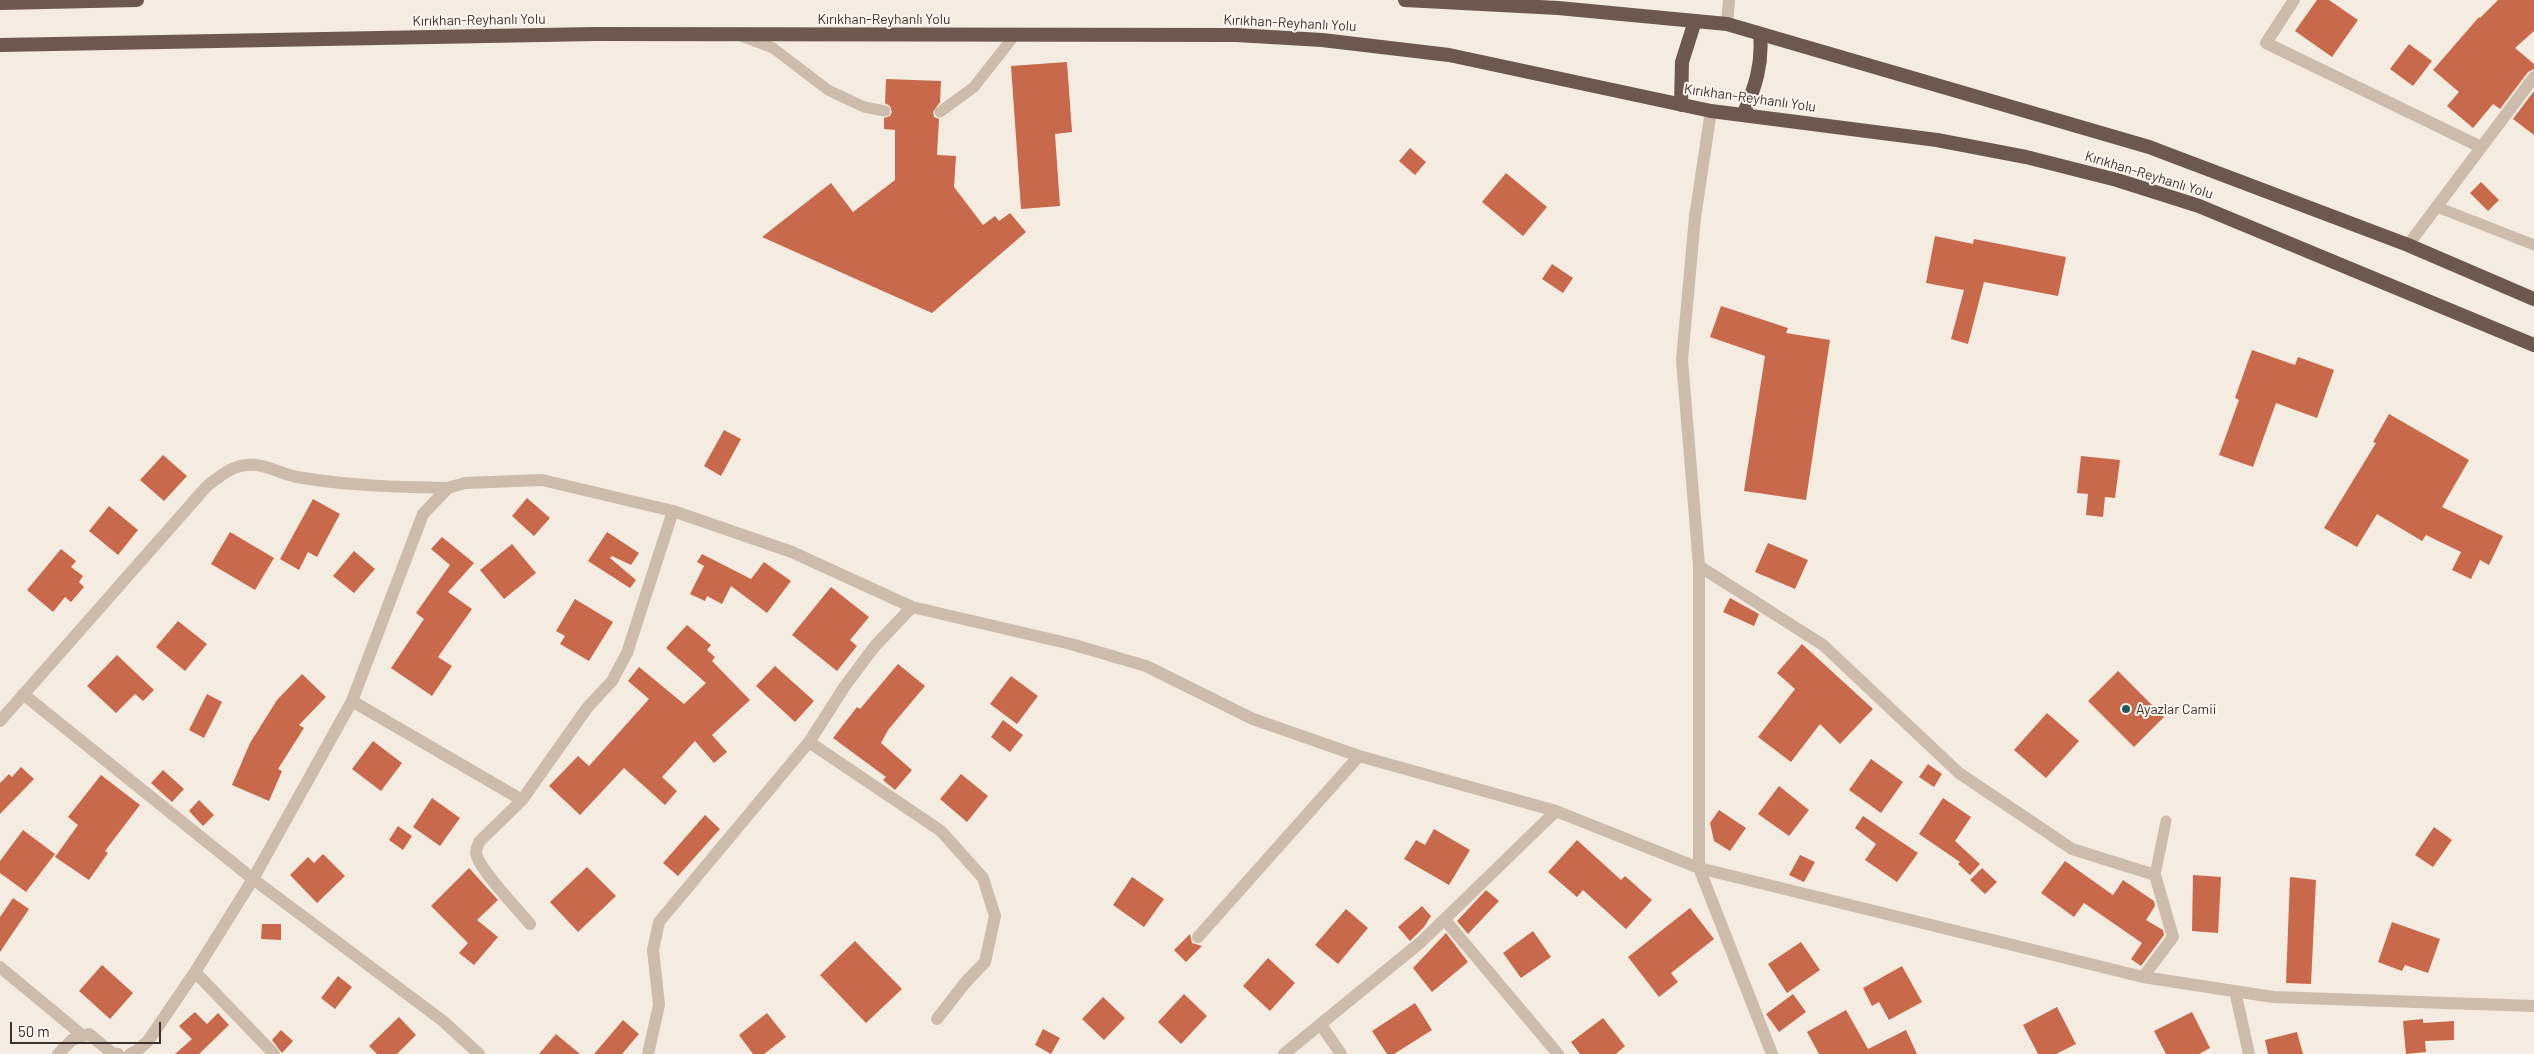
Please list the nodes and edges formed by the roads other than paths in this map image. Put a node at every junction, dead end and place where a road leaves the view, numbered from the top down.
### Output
1 (137, 0) edge
2 (1405, 0) edge
3 (1729, 0) edge
4 (2294, 0) edge
5 (0, 3) edge
6 (1695, 21) junction
7 (1727, 24) junction
8 (1760, 34) junction
9 (738, 35) junction
10 (1014, 36) junction
11 (0, 45) edge
12 (2534, 77) edge
13 (1681, 105) junction
14 (885, 111) dead end
15 (1711, 111) junction
16 (940, 112) dead end
17 (1743, 115) junction
18 (2482, 147) junction
19 (2437, 207) junction
20 (2408, 245) junction
21 (2534, 245) edge
22 (2534, 299) edge
23 (2534, 344) edge
24 (448, 488) junction
25 (673, 511) junction
26 (1699, 566) junction
27 (912, 607) junction
28 (22, 694) junction
29 (352, 701) junction
30 (0, 721) edge
31 (809, 742) junction
32 (1359, 756) junction
33 (522, 800) junction
34 (1556, 811) junction
35 (2166, 821) dead end
36 (1699, 868) junction
37 (2154, 875) junction
38 (253, 879) junction
39 (1445, 920) junction
40 (530, 924) dead end
41 (1198, 937) dead end
42 (0, 968) edge
43 (195, 972) junction
44 (2144, 977) junction
45 (2235, 991) junction
46 (2534, 1006) edge
47 (937, 1019) dead end
48 (1321, 1026) junction
49 (82, 1035) junction
50 (58, 1054) edge
51 (118, 1054) edge
52 (130, 1054) edge
53 (274, 1054) edge
54 (479, 1054) edge
55 (648, 1054) edge
56 (1284, 1054) edge
57 (1341, 1054) edge
58 (1558, 1054) edge
59 (1772, 1054) edge
60 (2249, 1054) edge

1 - 5 highway
2 - 6 highway, Kırıkhan-Reyhanlı Yolu
3 - 7 street
4 - 18 street
6 - 7 highway, Kırıkhan-Reyhanlı Yolu
6 - 13 highway
7 - 8 highway, Kırıkhan-Reyhanlı Yolu
8 - 17 highway
8 - 20 highway, Kırıkhan-Reyhanlı Yolu
9 - 10 highway, Kırıkhan-Reyhanlı Yolu
9 - 11 highway, Kırıkhan-Reyhanlı Yolu
9 - 14 lane
10 - 13 highway, Kırıkhan-Reyhanlı Yolu
10 - 16 lane
12 - 18 street
13 - 15 highway, Kırıkhan-Reyhanlı Yolu
15 - 17 highway, Kırıkhan-Reyhanlı Yolu
15 - 26 street
17 - 23 highway, Kırıkhan-Reyhanlı Yolu
18 - 19 street
19 - 20 street
19 - 21 lane
20 - 22 highway, Kırıkhan-Reyhanlı Yolu
24 - 25 street
24 - 28 street
24 - 29 street
25 - 27 street
25 - 33 street
26 - 36 street
26 - 37 street
27 - 31 street
27 - 32 street
28 - 30 street
28 - 38 street
29 - 33 street
29 - 38 street
31 - 47 street
31 - 55 street
32 - 34 street
32 - 41 street
33 - 40 street
34 - 36 street
34 - 39 street
35 - 37 lane
36 - 44 street
36 - 59 street
37 - 44 street
38 - 43 street
38 - 54 street
39 - 48 street
39 - 58 street
42 - 49 street
43 - 52 street
43 - 53 street
44 - 45 street
45 - 46 street
45 - 60 street
48 - 56 street
48 - 57 street
49 - 50 street
49 - 51 street

